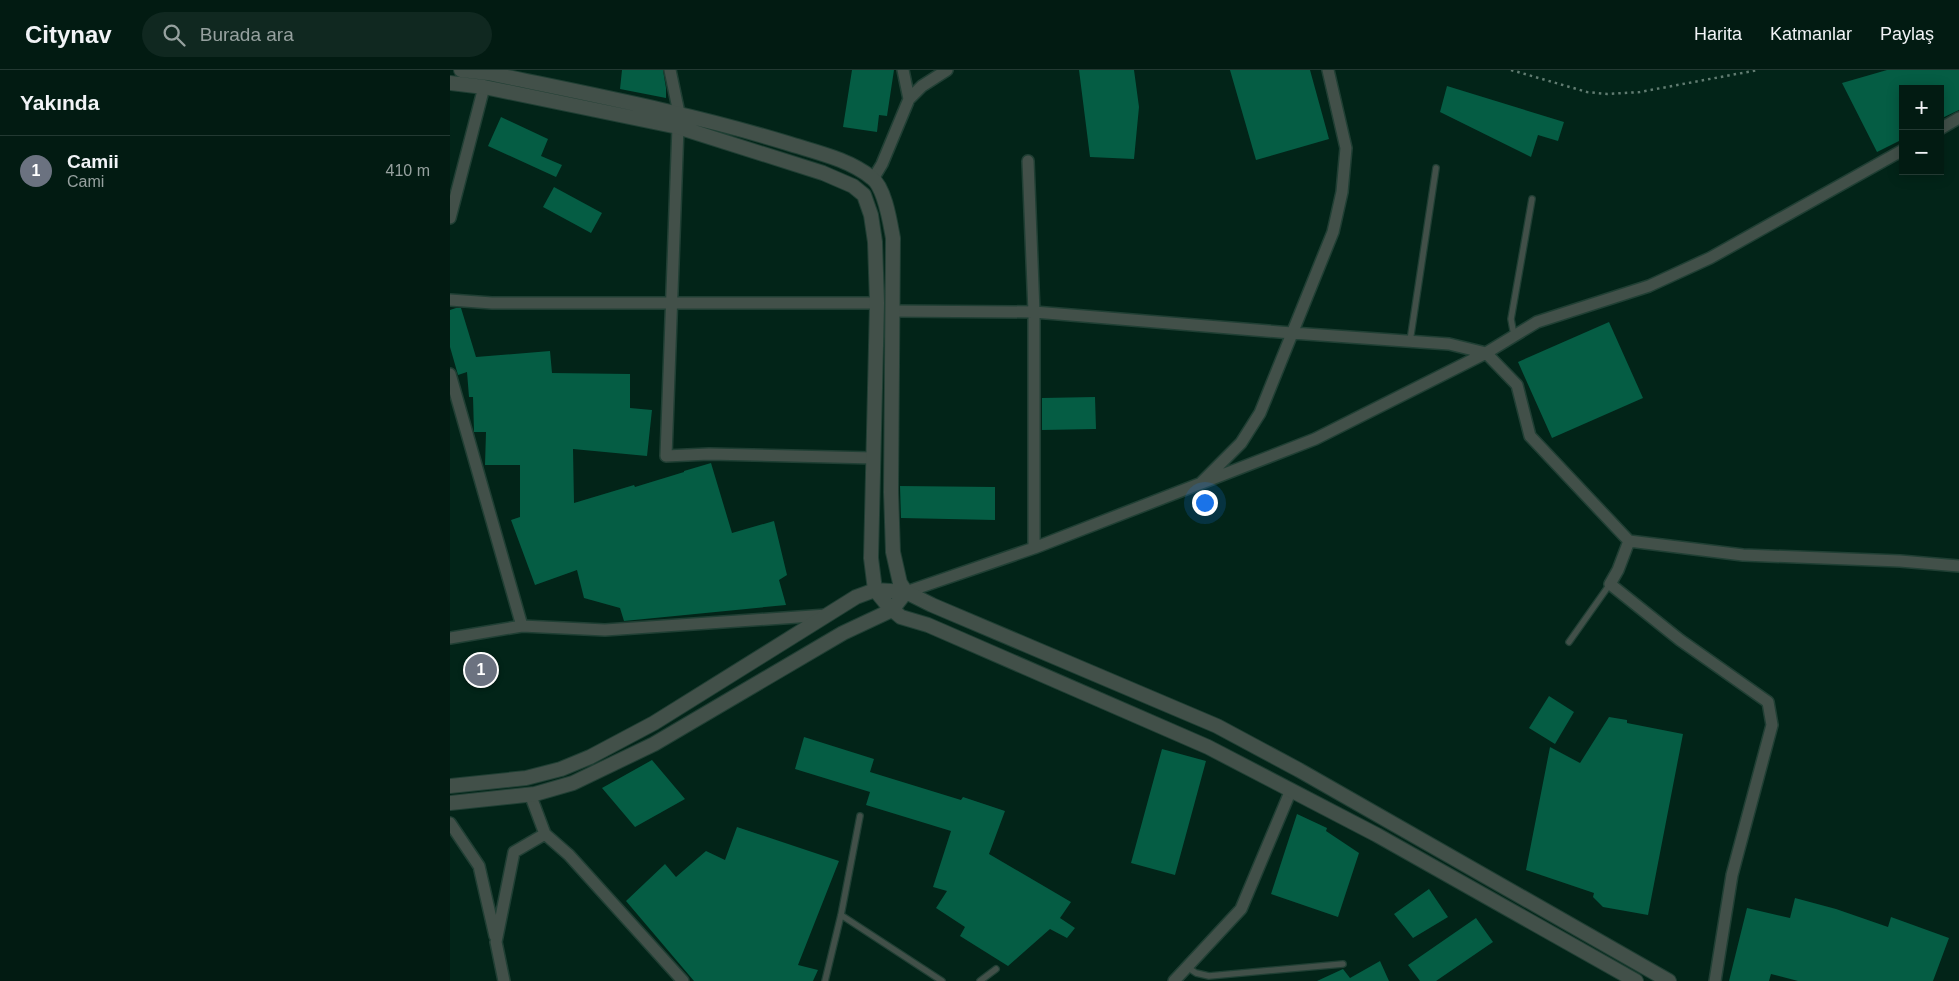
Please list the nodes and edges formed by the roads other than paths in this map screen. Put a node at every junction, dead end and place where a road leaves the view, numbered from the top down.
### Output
1 (461, 70) edge
2 (670, 70) edge
3 (903, 70) edge
4 (947, 70) edge
5 (1328, 70) edge
6 (486, 77) edge
7 (450, 83) edge
8 (909, 99) junction
9 (1959, 118) edge
10 (679, 120) junction
11 (1944, 127) edge
12 (1899, 152) edge
13 (1028, 161) dead end
14 (1436, 168) dead end
15 (873, 179) junction
16 (859, 190) junction
17 (1532, 199) dead end
18 (450, 218) edge
19 (450, 300) edge
20 (670, 303) junction
21 (877, 304) junction
22 (893, 311) junction
23 (1034, 312) junction
24 (1292, 333) junction
25 (1516, 335) junction
26 (1410, 341) junction
27 (1486, 353) junction
28 (450, 374) edge
29 (873, 458) junction
30 (1199, 485) junction
31 (891, 492) junction
32 (872, 493) junction
33 (1629, 541) junction
34 (1034, 548) junction
35 (1959, 566) edge
36 (1610, 584) junction
37 (875, 590) junction
38 (906, 592) junction
39 (892, 610) junction
40 (830, 614) junction
41 (522, 626) junction
42 (450, 638) edge
43 (1569, 642) dead end
44 (450, 786) edge
45 (1291, 790) junction
46 (530, 794) junction
47 (450, 803) edge
48 (860, 816) dead end
49 (450, 823) edge
50 (545, 834) junction
51 (841, 915) junction
52 (496, 942) junction
53 (1343, 964) dead end
54 (1187, 967) junction
55 (996, 969) dead end
56 (504, 981) edge
57 (683, 981) edge
58 (825, 981) edge
59 (942, 981) edge
60 (980, 981) edge
61 (1174, 981) edge
62 (1636, 981) edge
63 (1669, 981) edge
64 (1715, 981) edge

1 - 6 street
2 - 10 street
3 - 8 street
4 - 8 street
5 - 24 street
6 - 7 street
6 - 10 street
6 - 18 street
8 - 15 street
9 - 11 street
10 - 15 street
10 - 16 street
10 - 20 street
12 - 25 street
13 - 23 street
14 - 26 lane
15 - 16 street
15 - 22 street
16 - 21 street
17 - 25 lane
19 - 20 street
20 - 21 street
20 - 29 street
21 - 29 street
22 - 23 street
22 - 31 street
23 - 24 street
23 - 34 street
24 - 26 street
24 - 30 street
25 - 27 street
26 - 27 street
27 - 30 street
27 - 33 street
28 - 41 street
29 - 32 street
30 - 34 street
31 - 32 street
31 - 38 street
32 - 37 street
33 - 35 street
33 - 36 street
34 - 38 street
36 - 43 lane
36 - 64 street
37 - 38 street
37 - 39 street
37 - 40 street
38 - 39 street
38 - 63 street
39 - 45 street
39 - 46 street
40 - 41 street
40 - 44 street
41 - 42 street
45 - 54 street
45 - 62 street
46 - 47 street
46 - 50 street
48 - 51 lane
49 - 52 street
50 - 52 street
50 - 57 street
51 - 58 lane
51 - 59 lane
52 - 56 street
53 - 54 lane
54 - 61 street
55 - 60 lane

